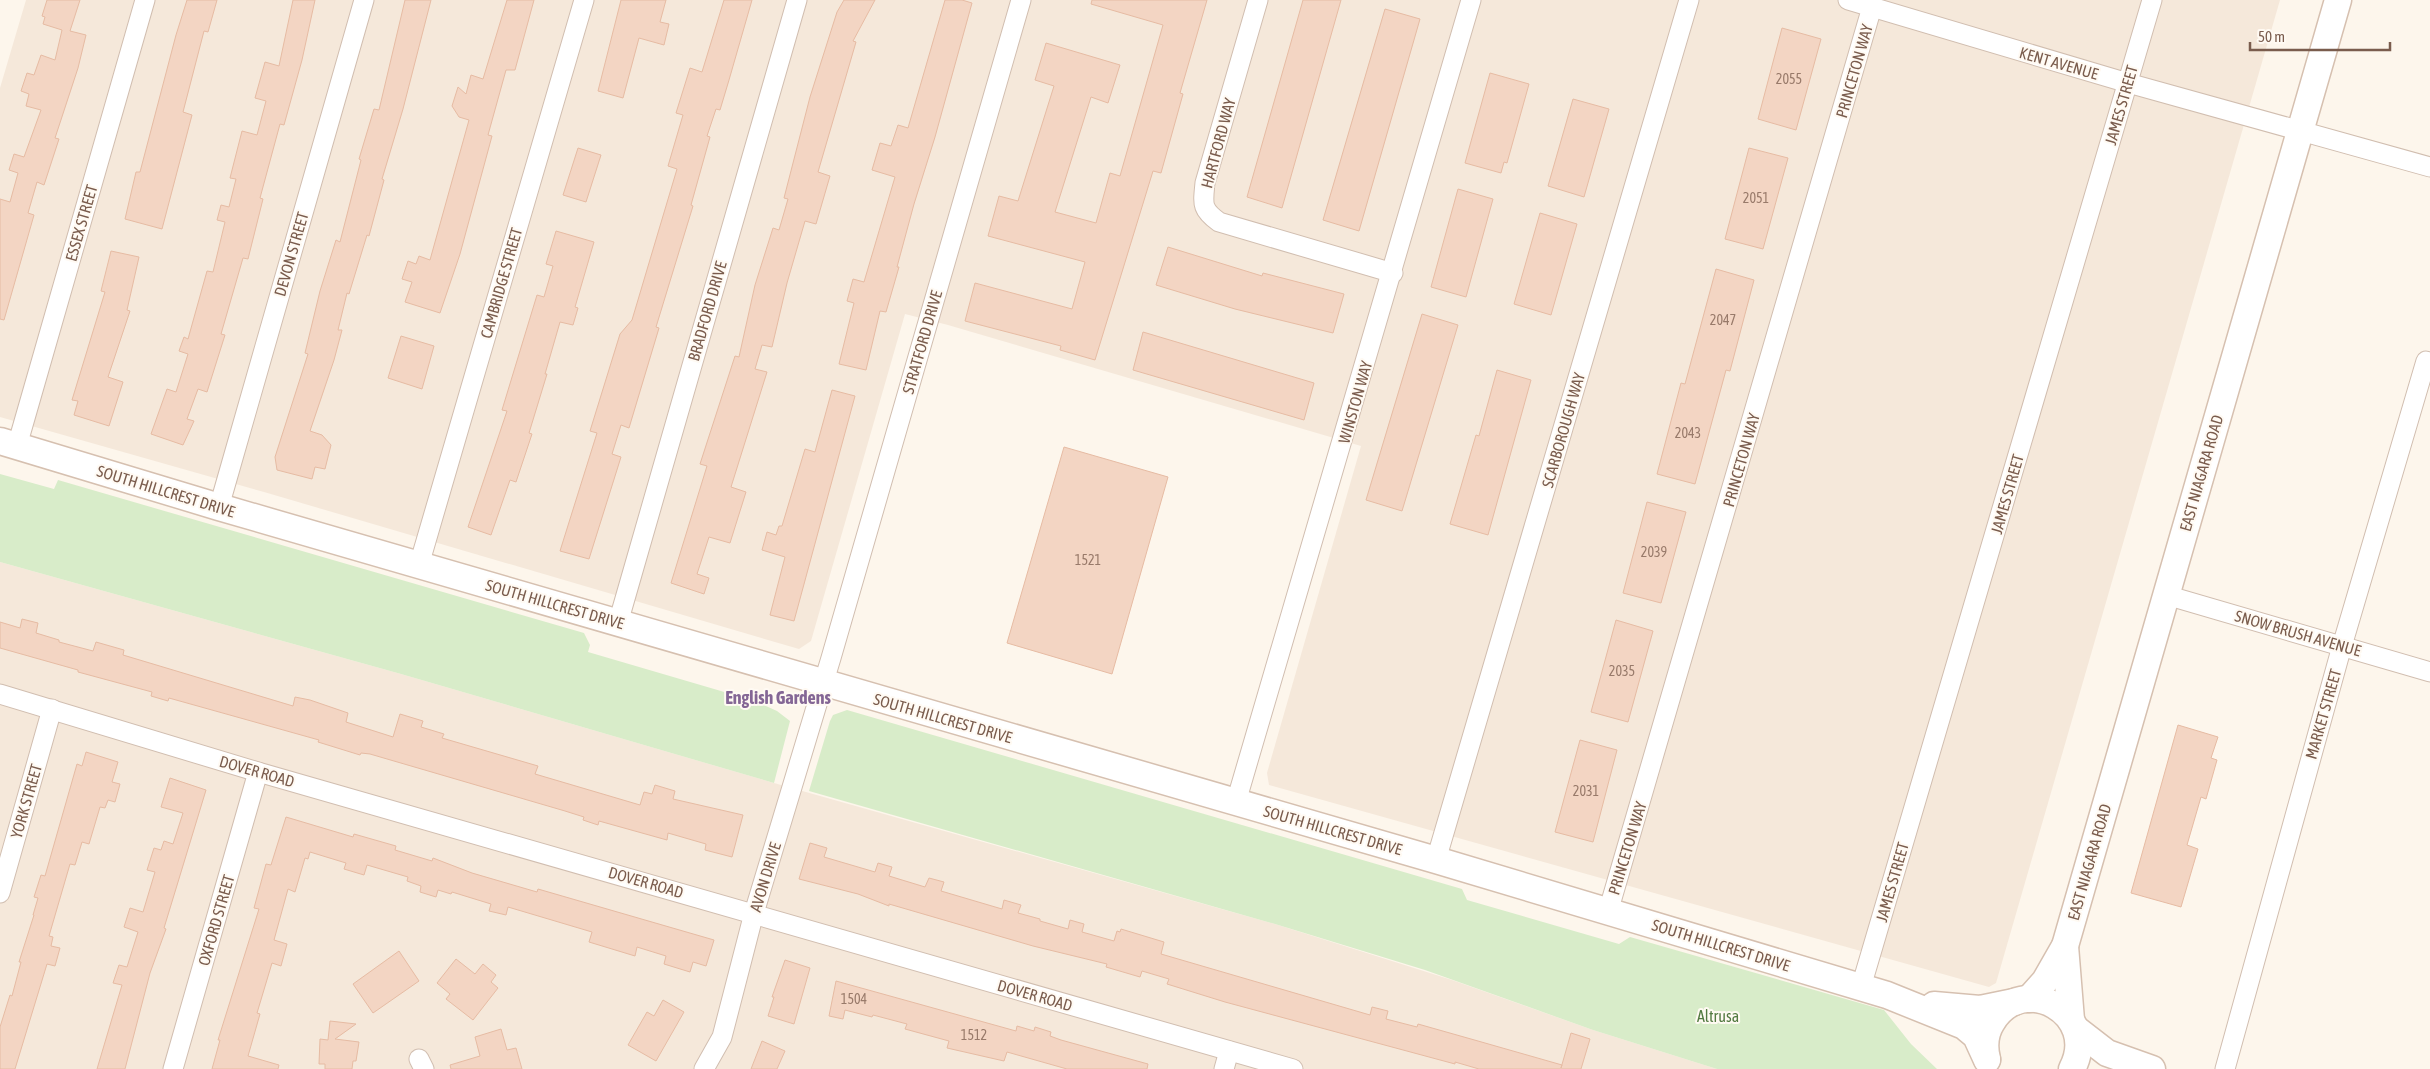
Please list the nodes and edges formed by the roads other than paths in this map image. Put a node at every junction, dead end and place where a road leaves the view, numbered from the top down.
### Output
1 (145, 0) edge
2 (364, 0) edge
3 (584, 0) edge
4 (797, 0) edge
5 (1021, 0) edge
6 (1258, 0) edge
7 (1472, 0) edge
8 (1689, 0) edge
9 (1848, 0) edge
10 (2152, 0) edge
11 (2338, 0) edge
12 (1872, 7) junction
13 (2128, 83) junction
14 (2300, 131) junction
15 (2430, 167) edge
16 (1392, 273) junction
17 (2426, 361) dead end
18 (8, 444) edge
19 (218, 508) junction
20 (419, 565) junction
21 (2166, 595) junction
22 (618, 622) junction
23 (2342, 646) junction
24 (2430, 672) edge
25 (824, 683) junction
26 (0, 694) edge
27 (52, 709) junction
28 (258, 772) junction
29 (1236, 802) junction
30 (1436, 860) junction
31 (0, 893) edge
32 (1608, 912) junction
33 (754, 913) junction
34 (2064, 946) junction
35 (1861, 987) junction
36 (1887, 995) junction
37 (2022, 1001) junction
38 (2073, 1024) junction
39 (1229, 1051) junction
40 (1990, 1067) edge
41 (2148, 1068) edge
42 (174, 1069) edge
43 (704, 1069) edge
44 (1224, 1069) edge
45 (1293, 1069) edge
46 (2072, 1069) edge
47 (2113, 1069) edge
48 (2225, 1069) edge

1 - 18 street, ESSEX STREET
2 - 19 street, DEVON STREET
3 - 20 street, CAMBRIDGE STREET
4 - 22 street, BRADFORD DRIVE
5 - 25 street, STRATFORD DRIVE
6 - 16 street, HARTFORD WAY
7 - 16 street, WINSTON WAY
8 - 30 street, SCARBOROUGH WAY
9 - 12 street, KENT AVENUE
10 - 13 street, JAMES STREET
11 - 14 street, EAST NIAGARA ROAD
12 - 13 street, KENT AVENUE
12 - 32 street, PRINCETON WAY
13 - 14 street, KENT AVENUE
13 - 35 street, JAMES STREET
14 - 15 street, KENT AVENUE
14 - 21 street, EAST NIAGARA ROAD
16 - 29 street, WINSTON WAY
17 - 23 street, MARKET STREET
18 - 19 street, SOUTH HILLCREST DRIVE
19 - 20 street, SOUTH HILLCREST DRIVE
20 - 22 street, SOUTH HILLCREST DRIVE
21 - 23 street, SNOW BRUSH AVENUE
21 - 34 street, EAST NIAGARA ROAD
22 - 25 street, SOUTH HILLCREST DRIVE
23 - 24 street, SNOW BRUSH AVENUE
23 - 48 street, MARKET STREET
25 - 29 street, SOUTH HILLCREST DRIVE
25 - 33 street, AVON DRIVE
26 - 27 street, DOVER ROAD
27 - 28 street, DOVER ROAD
27 - 31 street, YORK STREET
28 - 33 street, DOVER ROAD
28 - 42 street, OXFORD STREET
29 - 30 street, SOUTH HILLCREST DRIVE
30 - 32 street, SOUTH HILLCREST DRIVE
32 - 35 street, SOUTH HILLCREST DRIVE
33 - 39 street, DOVER ROAD
33 - 43 street, AVON DRIVE
34 - 37 street, EAST NIAGARA ROAD
34 - 38 street, EAST NIAGARA ROAD
35 - 36 street, SOUTH HILLCREST DRIVE
36 - 37 street, SOUTH HILLCREST DRIVE
36 - 40 street, SOUTH HILLCREST DRIVE
37 - 38 street
37 - 40 street, EAST NIAGARA ROAD
38 - 41 street
38 - 46 street, EAST NIAGARA ROAD
39 - 44 street
39 - 45 street, DOVER ROAD
41 - 47 street

